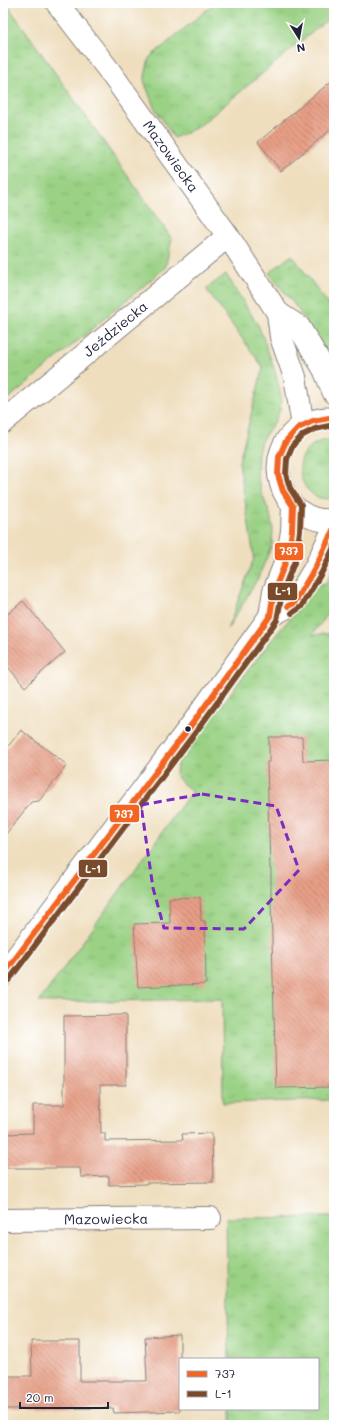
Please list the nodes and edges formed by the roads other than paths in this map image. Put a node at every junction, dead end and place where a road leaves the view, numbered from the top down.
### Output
1 (57, 3) edge
2 (228, 236) junction
3 (278, 313) junction
4 (334, 393) edge
5 (334, 419) edge
6 (3, 422) edge
7 (303, 426) junction
8 (293, 506) junction
9 (334, 520) edge
10 (334, 528) edge
11 (270, 616) junction
12 (3, 975) edge
13 (210, 1218) dead end
14 (3, 1220) edge

1 - 2 street, Mazowiecka
2 - 3 street, Mazowiecka
2 - 6 street, Jeździecka
3 - 4 street, Mazowiecka
3 - 7 street, Mazowiecka
5 - 7 street
7 - 8 street
8 - 9 street
8 - 11 street
10 - 11 street
11 - 12 street
13 - 14 street, Mazowiecka

